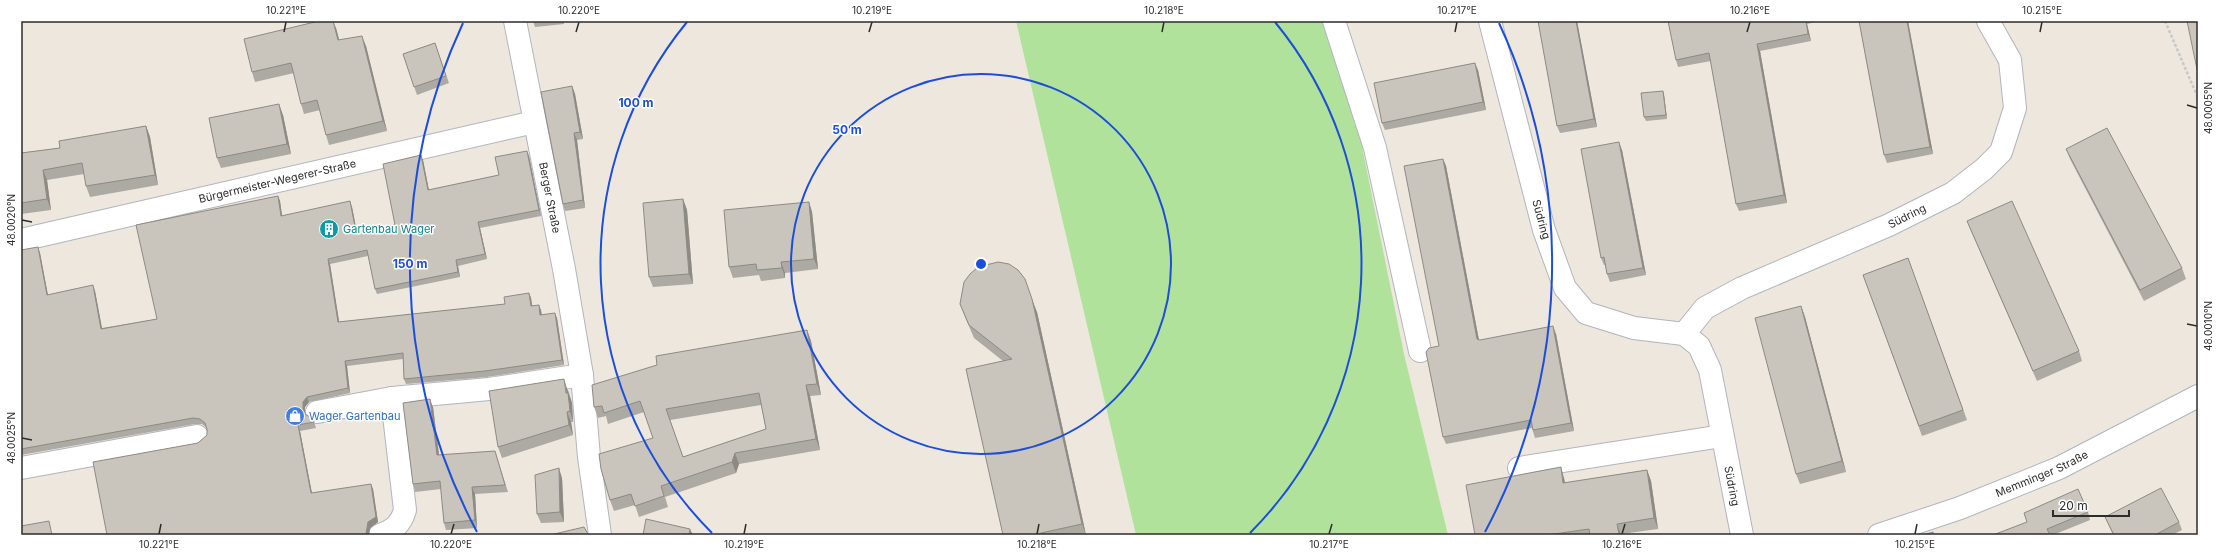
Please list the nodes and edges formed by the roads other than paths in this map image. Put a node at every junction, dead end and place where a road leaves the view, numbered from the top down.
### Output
1 (515, 21) edge
2 (1334, 21) edge
3 (1490, 21) edge
4 (1988, 21) edge
5 (534, 122) junction
6 (21, 240) edge
7 (1684, 334) junction
8 (1420, 351) dead end
9 (582, 375) junction
10 (2198, 396) edge
11 (392, 398) junction
12 (317, 412) dead end
13 (198, 436) dead end
14 (1722, 436) junction
15 (21, 468) edge
16 (1519, 468) dead end
17 (380, 535) edge
18 (600, 535) edge
19 (1742, 535) edge
20 (1879, 535) edge

1 - 5 street, Berger Straße
2 - 8 street
3 - 7 street, Südring
4 - 7 street, Südring
5 - 6 street, Bürgermeister-Wegerer-Straße
5 - 9 street, Berger Straße
7 - 14 street, Südring
9 - 11 street
9 - 18 street, Berger Straße
10 - 20 street, Memminger Straße
11 - 12 street
11 - 17 street
13 - 15 street
14 - 16 street
14 - 19 street, Südring

